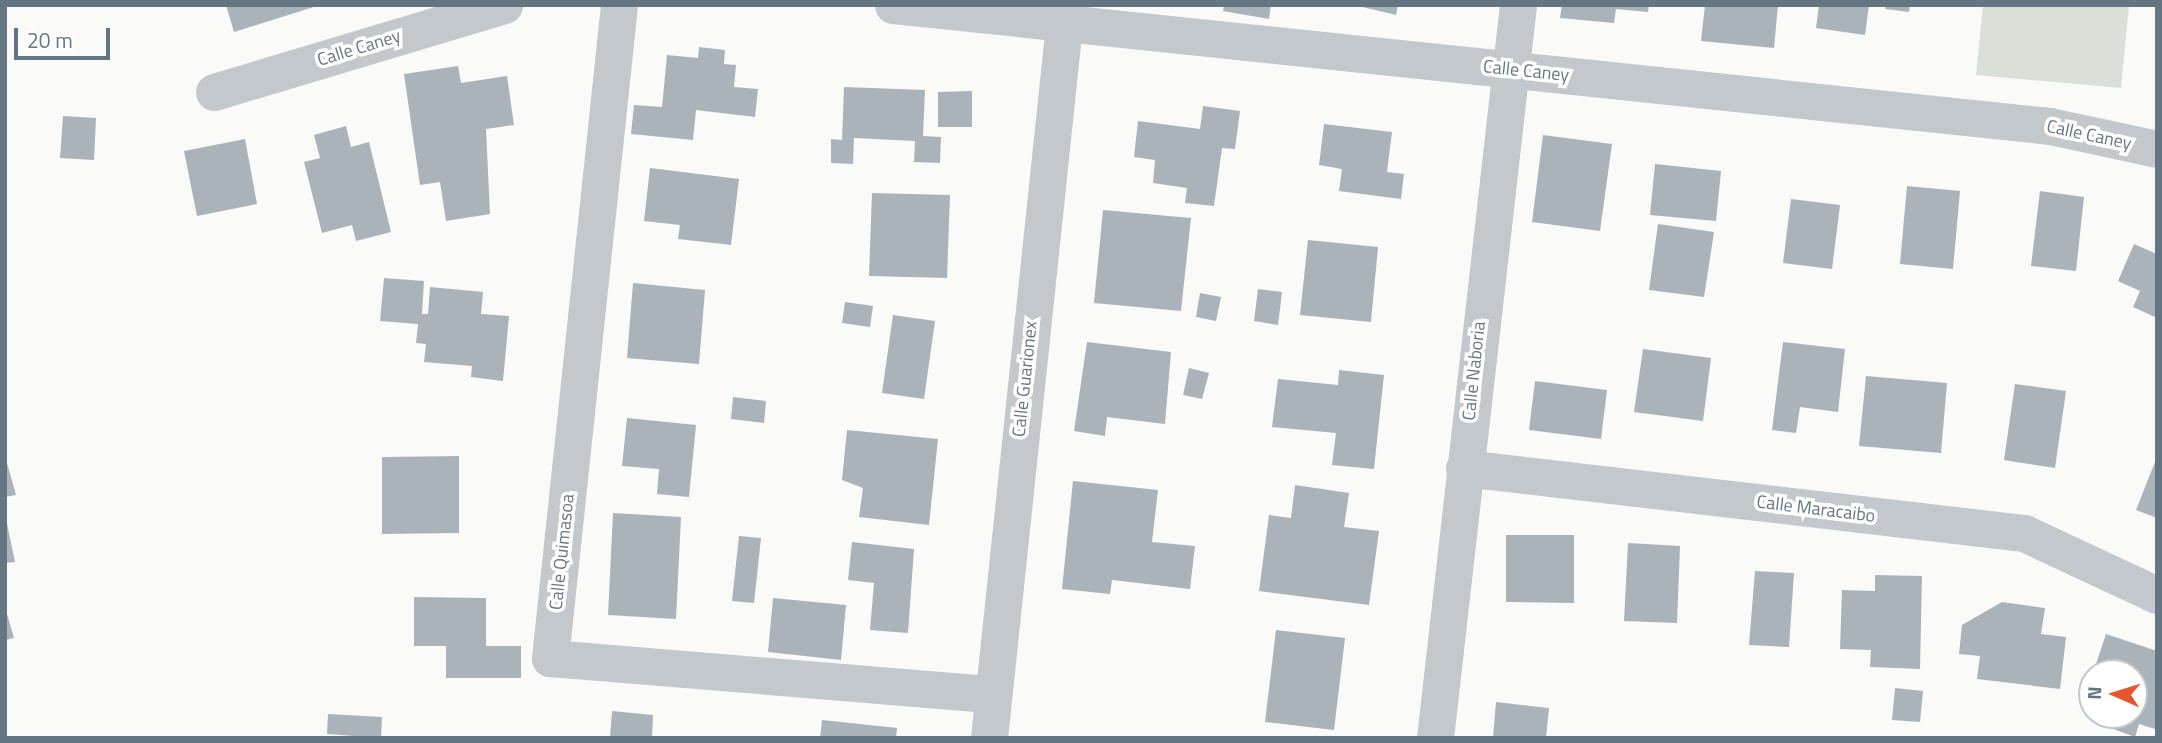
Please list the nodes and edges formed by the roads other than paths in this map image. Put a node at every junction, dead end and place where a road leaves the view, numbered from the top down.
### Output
1 (504, 5) edge
2 (619, 5) edge
3 (893, 5) edge
4 (1518, 5) edge
5 (1065, 13) edge
6 (1506, 69) junction
7 (214, 92) dead end
8 (2157, 149) edge
9 (1464, 468) junction
10 (2157, 594) edge
11 (992, 694) junction
12 (989, 738) edge
13 (1435, 738) edge

1 - 7 street, Calle Caney
2 - 11 street, Calle Quimasoa
3 - 5 street, Calle Caney
4 - 6 street, Calle Naboria
5 - 6 street, Calle Caney
5 - 11 street, Calle Guarionex
6 - 8 street, Calle Caney
6 - 9 street, Calle Naboria
9 - 10 street, Calle Maracaibo
9 - 13 street, Calle Naboria
11 - 12 street, Calle Guarionex

